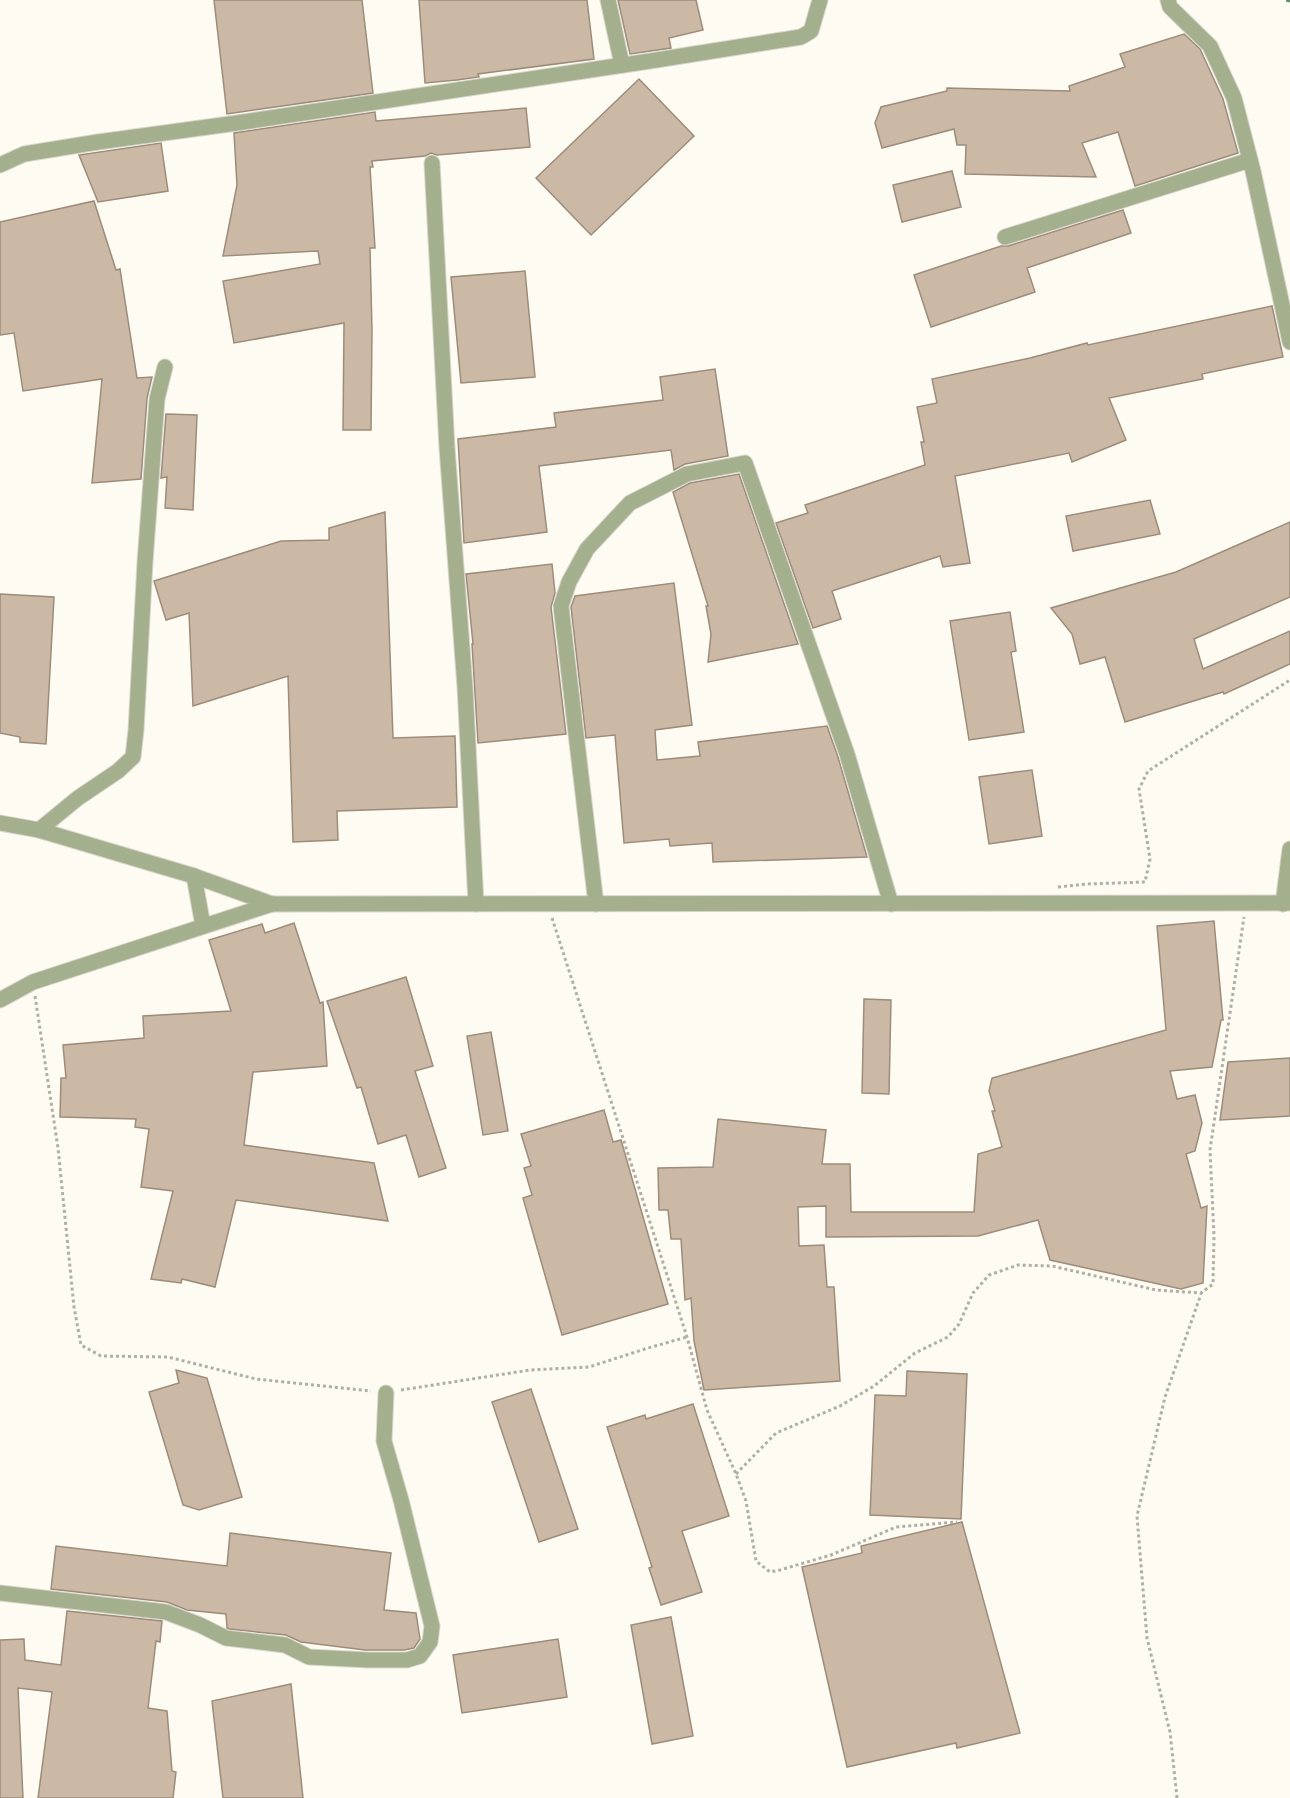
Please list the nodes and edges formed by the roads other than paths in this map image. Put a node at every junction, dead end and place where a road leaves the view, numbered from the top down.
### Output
1 (608, 0) edge
2 (820, 0) edge
3 (1167, 0) edge
4 (622, 65) junction
5 (1250, 160) junction
6 (432, 163) dead end
7 (0, 165) edge
8 (1005, 237) dead end
9 (1290, 342) edge
10 (165, 367) dead end
11 (0, 823) edge
12 (39, 830) junction
13 (1290, 849) edge
14 (194, 876) junction
15 (272, 904) junction
16 (476, 904) junction
17 (596, 904) junction
18 (891, 904) junction
19 (1287, 904) edge
20 (203, 926) junction
21 (0, 1000) edge
22 (386, 1393) road end
23 (0, 1593) edge

1 - 4 street
2 - 4 street
3 - 5 street
4 - 7 street
5 - 8 street
5 - 9 street
6 - 16 street
10 - 12 street
11 - 12 street
12 - 14 street
13 - 19 street
14 - 15 street
14 - 20 street
15 - 16 street
15 - 20 street
16 - 17 street
17 - 18 street
17 - 18 street
18 - 19 street
20 - 21 street
22 - 23 street

